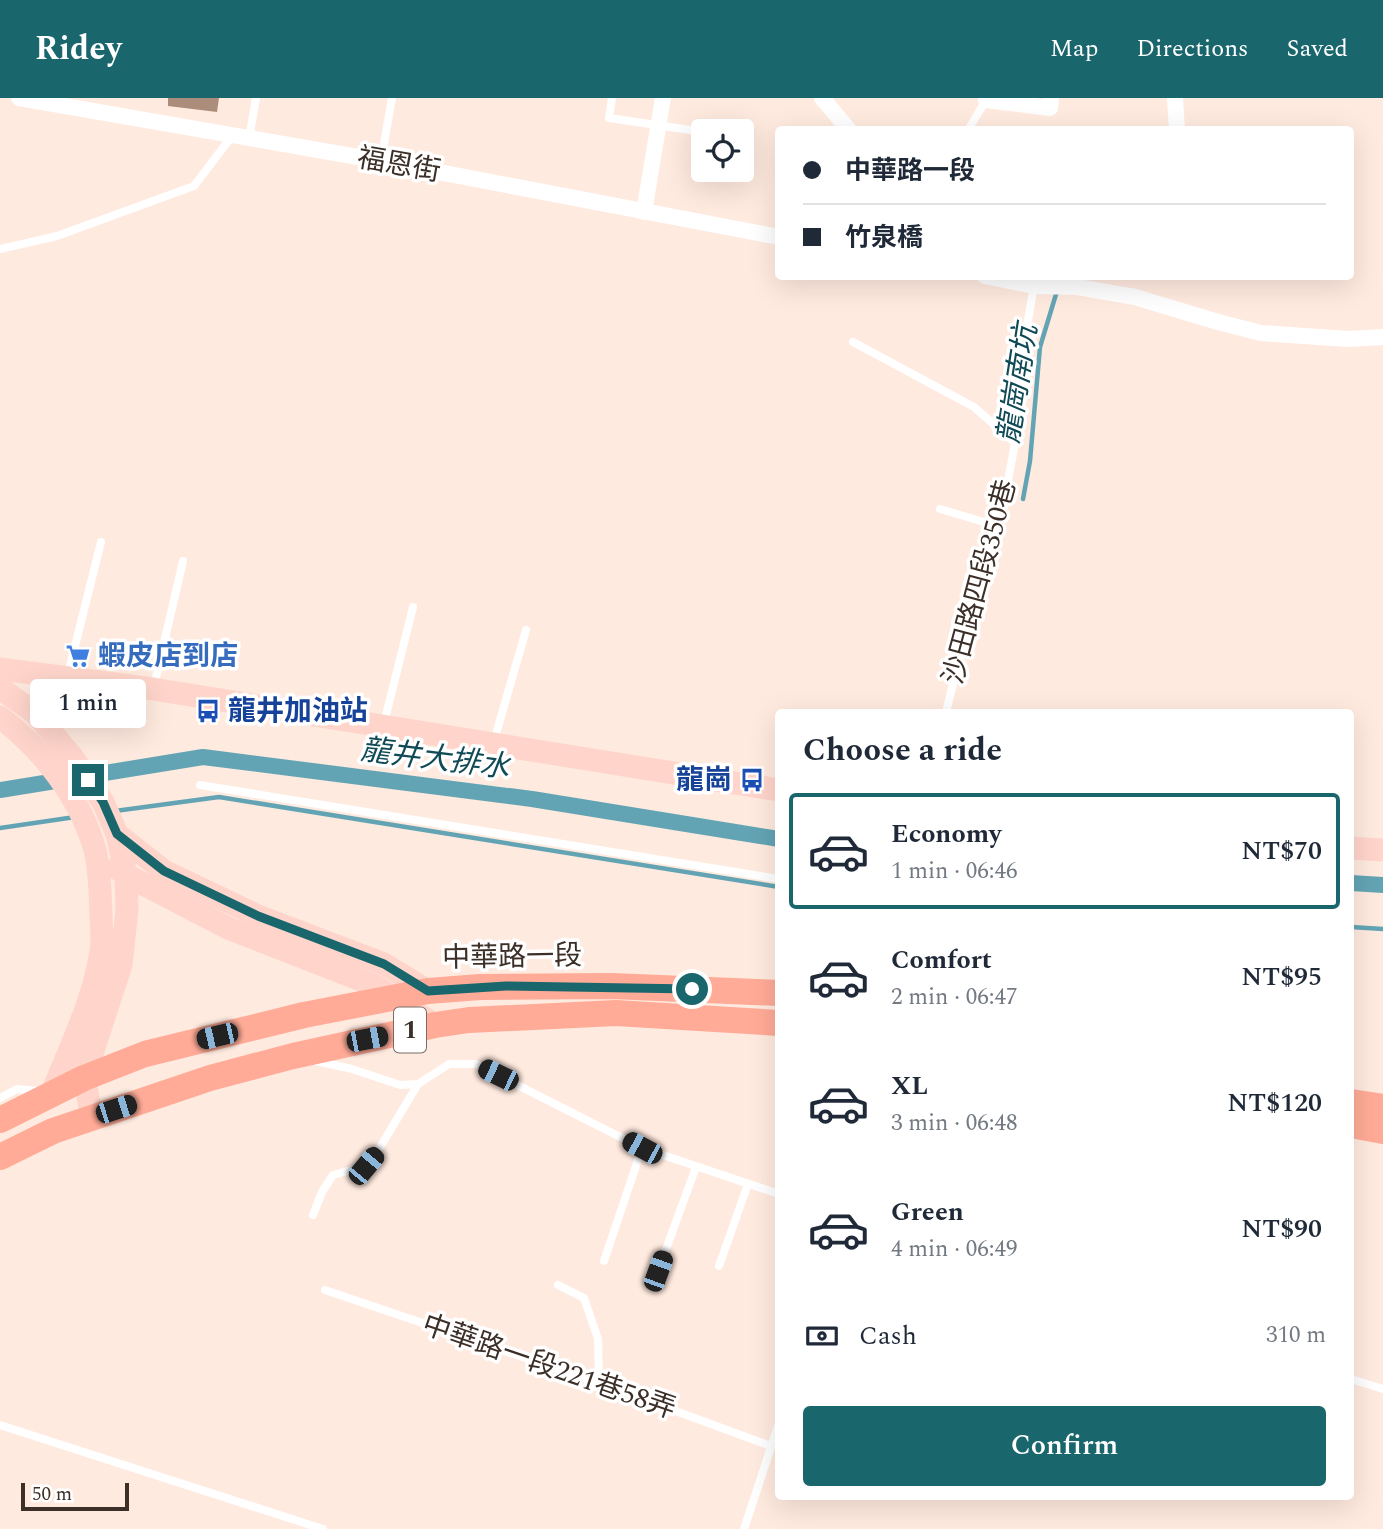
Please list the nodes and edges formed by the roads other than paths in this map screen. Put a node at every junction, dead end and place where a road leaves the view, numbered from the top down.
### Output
1 (19, 98) edge
2 (256, 98) edge
3 (392, 98) edge
4 (612, 98) edge
5 (663, 98) edge
6 (822, 98) edge
7 (1051, 98) edge
8 (1175, 98) edge
9 (986, 100) joint
10 (658, 126) junction
11 (846, 126) edge
12 (970, 126) edge
13 (1177, 126) edge
14 (691, 130) edge
15 (232, 136) junction
16 (249, 139) junction
17 (381, 161) junction
18 (644, 212) junction
19 (775, 236) edge
20 (0, 249) edge
21 (1034, 281) edge
22 (1383, 337) edge
23 (853, 342) dead end
24 (1015, 443) junction
25 (940, 509) dead end
26 (995, 525) junction
27 (101, 542) dead end
28 (183, 561) dead end
29 (413, 607) dead end
30 (526, 630) dead end
31 (0, 669) edge
32 (67, 677) junction
33 (0, 688) edge
34 (153, 689) junction
35 (947, 709) edge
36 (9, 724) edge
37 (383, 726) junction
38 (494, 744) junction
39 (200, 785) dead end
40 (775, 789) edge
41 (117, 834) junction
42 (1354, 848) edge
43 (1383, 850) edge
44 (95, 851) junction
45 (126, 875) junction
46 (775, 878) edge
47 (428, 991) junction
48 (775, 993) edge
49 (391, 998) junction
50 (775, 1023) edge
51 (435, 1025) junction
52 (293, 1056) junction
53 (84, 1078) junction
54 (418, 1084) junction
55 (52, 1093) junction
56 (0, 1098) edge
57 (1354, 1102) edge
58 (1383, 1107) edge
59 (92, 1116) junction
60 (0, 1120) edge
61 (1354, 1126) edge
62 (1383, 1131) edge
63 (642, 1148) junction
64 (0, 1157) edge
65 (696, 1167) junction
66 (0, 1168) edge
67 (748, 1184) junction
68 (775, 1193) edge
69 (313, 1215) dead end
70 (604, 1261) dead end
71 (719, 1266) dead end
72 (658, 1271) dead end
73 (558, 1284) dead end
74 (325, 1290) dead end
75 (1354, 1380) edge
76 (599, 1383) junction
77 (1383, 1389) edge
78 (0, 1425) edge
79 (775, 1434) edge
80 (771, 1446) junction
81 (323, 1529) edge
82 (744, 1529) edge

1 - 15 street, 福恩街
2 - 16 lane
3 - 17 lane
4 - 10 lane
5 - 10 street
6 - 11 street
7 - 9 street
8 - 13 street
9 - 12 lane
10 - 14 lane
10 - 18 street
15 - 16 street, 福恩街
15 - 20 lane
16 - 17 street, 福恩街
17 - 18 street, 福恩街
18 - 19 street, 福恩街
21 - 22 street
21 - 24 lane, 沙田路四段350巷
23 - 24 lane
24 - 26 lane, 沙田路四段350巷
25 - 26 lane
26 - 35 lane, 沙田路四段350巷
27 - 32 lane
28 - 34 lane
29 - 37 lane
30 - 38 lane
31 - 32 street
32 - 34 street
33 - 41 street
34 - 37 street
36 - 44 street
37 - 38 street
38 - 40 street
39 - 46 lane
41 - 45 street
41 - 47 street
42 - 43 street
44 - 45 street
44 - 55 street
45 - 49 street
45 - 53 street
47 - 48 main road, 中華路一段 / 1
47 - 49 main road, 中華路一段 / 1
49 - 51 street
49 - 53 main road, 中華路一段 / 1
50 - 51 main road, 1
51 - 52 main road, 1
52 - 54 lane
52 - 59 main road, 1
53 - 55 main road, 中華路一段 / 1
53 - 59 street
54 - 63 lane
54 - 69 lane
55 - 56 lane
55 - 60 main road, 1
57 - 58 main road
59 - 64 main road, 1
59 - 66 lane
61 - 62 main road
63 - 65 lane
63 - 70 lane
65 - 67 lane
65 - 72 lane
67 - 68 lane
67 - 71 lane
73 - 76 lane
74 - 76 lane, 中華路一段221巷58弄
75 - 77 lane
76 - 80 lane, 中華路一段221巷58弄
78 - 81 lane
79 - 80 lane
80 - 82 lane

